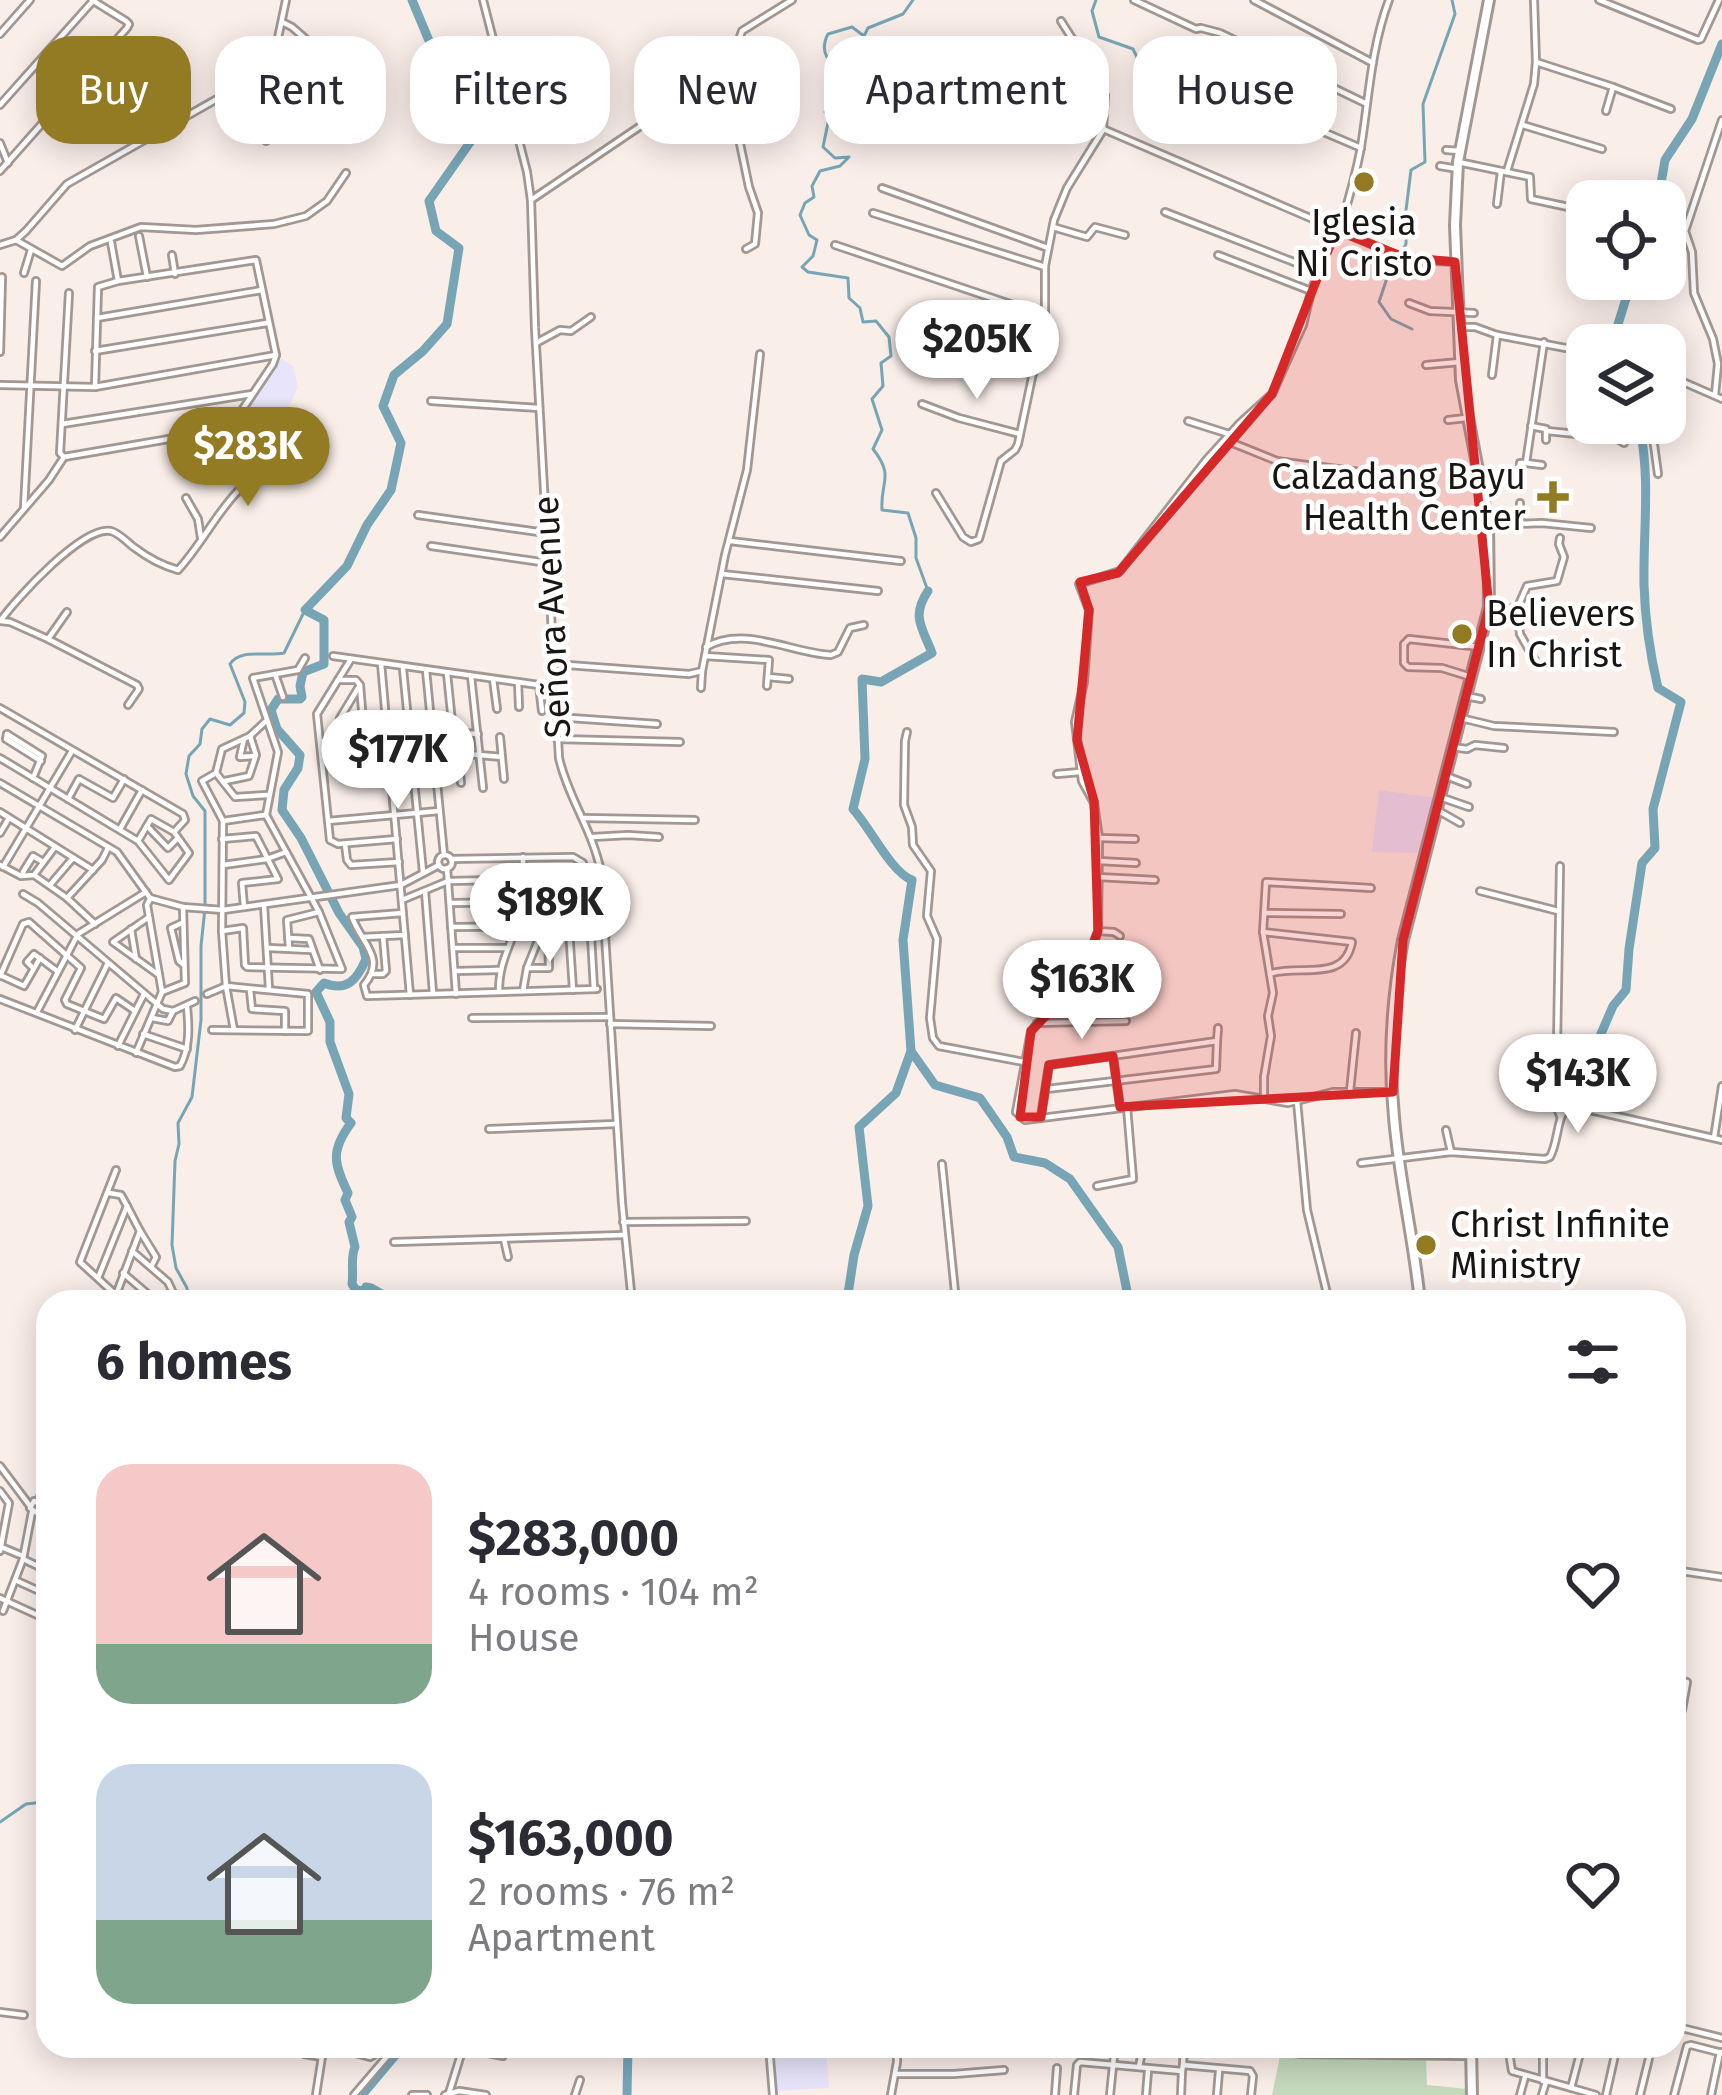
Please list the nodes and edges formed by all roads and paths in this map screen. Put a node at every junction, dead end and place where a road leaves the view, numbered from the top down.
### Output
1 (29, 0) edge
2 (93, 0) edge
3 (286, 0) edge
4 (483, 0) edge
5 (792, 0) edge
6 (1134, 0) edge
7 (1254, 0) edge
8 (1389, 0) edge
9 (1489, 0) edge
10 (1534, 0) edge
11 (1599, 0) edge
12 (1718, 0) edge
13 (1061, 21) dead end
14 (282, 22) junction
15 (0, 34) edge
16 (279, 36) edge
17 (302, 36) edge
18 (741, 36) edge
19 (1071, 36) edge
20 (1536, 62) junction
21 (1373, 63) junction
22 (1613, 87) junction
23 (215, 100) edge
24 (0, 104) edge
25 (1365, 104) junction
26 (1671, 109) dead end
27 (1606, 110) dead end
28 (1722, 120) edge
29 (1523, 125) junction
30 (634, 130) edge
31 (1109, 133) edge
32 (1337, 138) edge
33 (0, 142) edge
34 (740, 144) edge
35 (1094, 144) edge
36 (1360, 148) junction
37 (1602, 149) dead end
38 (1446, 150) dead end
39 (1459, 161) junction
40 (8, 164) junction
41 (1440, 166) dead end
42 (0, 171) edge
43 (1504, 171) junction
44 (346, 173) dead end
45 (882, 188) dead end
46 (531, 200) junction
47 (1497, 204) dead end
48 (1566, 206) edge
49 (1166, 212) dead end
50 (873, 213) dead end
51 (1053, 227) junction
52 (1338, 230) junction
53 (1125, 235) dead end
54 (139, 236) dead end
55 (16, 240) junction
56 (111, 242) dead end
57 (0, 244) edge
58 (835, 244) dead end
59 (1048, 248) junction
60 (32, 249) junction
61 (746, 249) dead end
62 (172, 255) dead end
63 (1218, 255) dead end
64 (1455, 262) junction
65 (1045, 267) junction
66 (1318, 271) junction
67 (24, 272) dead end
68 (175, 274) junction
69 (2, 277) edge
70 (147, 278) junction
71 (36, 281) dead end
72 (118, 281) junction
73 (262, 290) junction
74 (1311, 291) junction
75 (69, 292) dead end
76 (1409, 303) dead end
77 (1016, 306) dead end
78 (1027, 309) dead end
79 (1457, 311) junction
80 (1474, 313) dead end
81 (1046, 315) junction
82 (590, 317) dead end
83 (97, 318) junction
84 (268, 323) junction
85 (1457, 327) junction
86 (1497, 335) junction
87 (1544, 342) junction
88 (536, 343) junction
89 (1566, 347) edge
90 (95, 350) junction
91 (0, 352) edge
92 (760, 354) dead end
93 (276, 355) junction
94 (1460, 362) junction
95 (1426, 365) dead end
96 (1492, 375) dead end
97 (1686, 383) edge
98 (0, 386) edge
99 (31, 386) junction
100 (95, 386) junction
101 (63, 388) junction
102 (251, 394) junction
103 (1718, 397) edge
104 (431, 401) dead end
105 (922, 404) dead end
106 (539, 408) junction
107 (1468, 418) junction
108 (1448, 420) dead end
109 (1188, 421) dead end
110 (62, 424) junction
111 (1532, 426) junction
112 (1547, 430) junction
113 (1566, 432) edge
114 (1020, 434) junction
115 (1227, 437) junction
116 (310, 439) dead end
117 (1546, 440) dead end
118 (1654, 444) edge
119 (64, 457) junction
120 (1526, 463) junction
121 (1542, 465) dead end
122 (1519, 472) dead end
123 (1658, 474) dead end
124 (1420, 480) dead end
125 (936, 493) dead end
126 (186, 498) dead end
127 (1520, 502) dead end
128 (23, 508) junction
129 (418, 515) dead end
130 (1488, 525) junction
131 (1520, 525) junction
132 (1591, 528) dead end
133 (546, 533) junction
134 (0, 537) edge
135 (1560, 538) dead end
136 (730, 541) junction
137 (200, 544) junction
138 (431, 546) dead end
139 (901, 561) dead end
140 (548, 563) junction
141 (722, 574) junction
142 (878, 591) dead end
143 (1489, 607) junction
144 (1517, 609) junction
145 (68, 612) dead end
146 (1, 621) edge
147 (865, 625) dead end
148 (48, 639) junction
149 (1480, 647) junction
150 (706, 652) junction
151 (333, 656) dead end
152 (305, 658) dead end
153 (351, 658) junction
154 (381, 663) junction
155 (554, 664) junction
156 (1537, 664) dead end
157 (403, 667) junction
158 (426, 670) junction
159 (702, 671) junction
160 (447, 673) junction
161 (275, 674) junction
162 (471, 676) junction
163 (1471, 676) junction
164 (494, 679) junction
165 (789, 679) dead end
166 (338, 680) junction
167 (518, 682) junction
168 (360, 685) junction
169 (700, 688) dead end
170 (1466, 696) junction
171 (283, 697) dead end
172 (1480, 699) dead end
173 (128, 704) dead end
174 (519, 707) dead end
175 (0, 708) edge
176 (497, 709) dead end
177 (542, 711) dead end
178 (556, 717) junction
179 (1461, 718) junction
180 (267, 720) junction
181 (657, 724) dead end
182 (432, 731) junction
183 (453, 732) junction
184 (908, 732) dead end
185 (1614, 732) dead end
186 (478, 734) junction
187 (500, 737) dead end
188 (247, 738) junction
189 (557, 740) junction
190 (321, 741) junction
191 (343, 741) junction
192 (680, 742) dead end
193 (365, 744) junction
194 (389, 746) junction
195 (1453, 747) junction
196 (1504, 748) dead end
197 (412, 749) junction
198 (72, 751) junction
199 (434, 751) junction
200 (458, 753) junction
201 (480, 755) junction
202 (255, 756) junction
203 (502, 757) junction
204 (0, 758) edge
205 (41, 760) junction
206 (368, 771) dead end
207 (216, 772) junction
208 (1080, 772) junction
209 (346, 773) dead end
210 (1057, 774) dead end
211 (1443, 775) junction
212 (33, 778) junction
213 (124, 779) junction
214 (504, 779) dead end
215 (225, 781) junction
216 (0, 783) edge
217 (461, 783) dead end
218 (1466, 784) dead end
219 (50, 788) junction
220 (484, 788) dead end
221 (142, 790) junction
222 (268, 795) junction
223 (1439, 796) junction
224 (68, 799) junction
225 (39, 806) junction
226 (1468, 807) dead end
227 (1437, 810) junction
228 (440, 811) junction
229 (0, 812) edge
230 (418, 814) junction
231 (266, 815) junction
232 (395, 815) junction
233 (9, 818) junction
234 (584, 818) junction
235 (695, 820) dead end
236 (223, 821) junction
237 (328, 821) junction
238 (1460, 823) dead end
239 (147, 826) junction
240 (26, 828) junction
241 (120, 829) junction
242 (0, 833) edge
243 (176, 835) junction
244 (593, 838) junction
245 (658, 838) dead end
246 (1100, 838) junction
247 (222, 839) junction
248 (397, 839) junction
249 (1136, 839) dead end
250 (138, 841) junction
251 (345, 844) junction
252 (56, 847) junction
253 (108, 848) junction
254 (286, 852) junction
255 (444, 855) junction
256 (523, 857) junction
257 (74, 858) junction
258 (267, 859) junction
259 (451, 859) junction
260 (1099, 861) junction
261 (43, 862) junction
262 (399, 862) junction
263 (1136, 862) dead end
264 (223, 865) junction
265 (2, 866) edge
266 (1560, 866) dead end
267 (443, 867) junction
268 (93, 870) junction
269 (423, 872) junction
270 (34, 875) junction
271 (21, 876) junction
272 (586, 878) junction
273 (1098, 878) junction
274 (523, 880) junction
275 (1155, 880) dead end
276 (448, 881) junction
277 (50, 885) junction
278 (401, 885) junction
279 (1371, 888) dead end
280 (425, 891) junction
281 (587, 891) dead end
282 (1480, 891) dead end
283 (23, 894) dead end
284 (148, 895) junction
285 (313, 897) junction
286 (67, 898) junction
287 (402, 900) junction
288 (521, 902) junction
289 (450, 903) junction
290 (264, 904) junction
291 (183, 907) junction
292 (244, 907) junction
293 (223, 910) junction
294 (1558, 911) junction
295 (320, 912) junction
296 (403, 913) junction
297 (1266, 913) junction
298 (1341, 914) dead end
299 (149, 917) junction
300 (96, 924) junction
301 (517, 926) junction
302 (568, 927) junction
303 (131, 928) junction
304 (452, 928) junction
305 (545, 928) junction
306 (222, 931) junction
307 (1098, 931) junction
308 (1263, 932) junction
309 (405, 934) junction
310 (77, 935) junction
311 (383, 936) junction
312 (1120, 936) dead end
313 (362, 937) junction
314 (288, 938) junction
315 (268, 948) junction
316 (289, 948) junction
317 (453, 948) junction
318 (506, 948) junction
319 (313, 950) junction
320 (1090, 953) junction
321 (66, 954) junction
322 (136, 959) junction
323 (108, 963) junction
324 (269, 968) junction
325 (527, 968) junction
326 (320, 970) junction
327 (499, 970) junction
328 (56, 971) junction
329 (454, 971) junction
330 (1128, 973) dead end
331 (373, 974) junction
332 (1270, 974) junction
333 (0, 975) edge
334 (159, 975) junction
335 (226, 986) junction
336 (250, 989) junction
337 (269, 989) junction
338 (573, 989) junction
339 (523, 991) junction
340 (162, 992) junction
341 (499, 992) junction
342 (144, 994) junction
343 (207, 994) dead end
344 (433, 994) junction
345 (456, 994) junction
346 (410, 995) junction
347 (0, 999) edge
348 (195, 1001) dead end
349 (160, 1004) junction
350 (187, 1006) junction
351 (84, 1011) junction
352 (173, 1011) junction
353 (135, 1012) junction
354 (36, 1013) junction
355 (152, 1018) junction
356 (472, 1018) dead end
357 (610, 1020) junction
358 (1126, 1021) dead end
359 (1037, 1023) junction
360 (711, 1026) dead end
361 (1219, 1028) dead end
362 (75, 1030) junction
363 (212, 1030) dead end
364 (234, 1030) junction
365 (286, 1030) junction
366 (1356, 1033) dead end
367 (143, 1034) junction
368 (1217, 1040) junction
369 (118, 1046) junction
370 (187, 1049) junction
371 (136, 1053) junction
372 (1112, 1056) junction
373 (1024, 1062) junction
374 (1228, 1068) dead end
375 (1216, 1069) junction
376 (1116, 1082) junction
377 (1722, 1086) edge
378 (1047, 1089) junction
379 (1350, 1091) junction
380 (1393, 1092) junction
381 (1264, 1098) junction
382 (1297, 1101) junction
383 (1124, 1106) junction
384 (1560, 1116) junction
385 (1041, 1118) junction
386 (616, 1124) junction
387 (489, 1129) dead end
388 (1446, 1130) dead end
389 (1718, 1139) edge
390 (1451, 1152) junction
391 (1399, 1160) junction
392 (1361, 1163) dead end
393 (942, 1164) dead end
394 (116, 1170) dead end
395 (1097, 1186) dead end
396 (108, 1193) junction
397 (127, 1206) junction
398 (746, 1221) dead end
399 (623, 1222) junction
400 (140, 1232) junction
401 (624, 1235) junction
402 (503, 1238) junction
403 (394, 1242) dead end
404 (132, 1251) junction
405 (508, 1257) dead end
406 (151, 1267) junction
407 (123, 1273) junction
408 (98, 1278) junction
409 (108, 1290) edge
410 (118, 1290) edge
411 (143, 1290) edge
412 (172, 1290) edge
413 (631, 1290) edge
414 (955, 1290) edge
415 (1326, 1290) edge
416 (1418, 1290) edge
417 (0, 1466) edge
418 (0, 1491) edge
419 (36, 1502) edge
420 (31, 1509) junction
421 (3, 1523) edge
422 (0, 1548) edge
423 (23, 1558) junction
424 (36, 1565) edge
425 (1686, 1572) edge
426 (1722, 1577) edge
427 (15, 1580) junction
428 (36, 1590) edge
429 (3, 1599) edge
430 (3, 1611) dead end
431 (36, 1614) edge
432 (0, 2012) edge
433 (24, 2014) dead end
434 (1686, 2029) edge
435 (1722, 2038) edge
436 (1686, 2049) edge
437 (1721, 2052) edge
438 (322, 2058) edge
439 (386, 2058) edge
440 (459, 2058) edge
441 (770, 2058) edge
442 (897, 2058) edge
443 (1113, 2058) edge
444 (1141, 2058) edge
445 (1183, 2058) edge
446 (1471, 2058) edge
447 (1509, 2058) edge
448 (1544, 2058) edge
449 (1579, 2058) edge
450 (1614, 2058) edge
451 (1649, 2058) edge
452 (1683, 2058) edge
453 (1113, 2066) junction
454 (1139, 2067) junction
455 (1057, 2068) dead end
456 (1183, 2068) junction
457 (1219, 2068) junction
458 (1148, 2069) junction
459 (1004, 2070) dead end
460 (895, 2074) junction
461 (1525, 2077) junction
462 (580, 2080) dead end
463 (1545, 2082) junction
464 (1571, 2088) junction
465 (447, 2094) edge
466 (316, 2095) edge
467 (354, 2095) edge
468 (412, 2095) edge
469 (427, 2095) edge
470 (485, 2095) edge
471 (574, 2095) edge
472 (773, 2095) edge
473 (891, 2095) edge
474 (1055, 2095) edge
475 (1074, 2095) edge
476 (1110, 2095) edge
477 (1146, 2095) edge
478 (1181, 2095) edge
479 (1216, 2095) edge
480 (1251, 2095) edge
481 (1473, 2095) edge
482 (1520, 2095) edge
483 (1542, 2095) edge
484 (1596, 2095) edge
485 (1606, 2095) edge
486 (1640, 2095) edge
487 (1674, 2095) edge
488 (1711, 2095) edge

1 - 15 street
2 - 24 street
2 - 40 street
3 - 14 street
4 - 46 street, Señora Avenue
5 - 18 street
6 - 25 street
7 - 21 street
8 - 21 street
9 - 39 street
10 - 20 street
11 - 12 street
13 - 19 street
14 - 16 street
14 - 17 street
20 - 22 street
20 - 29 street
21 - 25 street
22 - 26 street
22 - 27 street
23 - 55 street
25 - 36 street
28 - 103 street
29 - 37 street
29 - 43 street
30 - 46 street
31 - 52 street
32 - 36 street
33 - 40 street
34 - 61 street
35 - 51 street
36 - 52 street
38 - 39 street
39 - 41 street
39 - 43 street
39 - 64 street
40 - 42 street
43 - 47 street
43 - 48 street
44 - 60 street
45 - 59 street
46 - 88 street, Señora Avenue
49 - 66 street
50 - 65 street
51 - 53 street
51 - 59 street
52 - 64 street
52 - 66 street
54 - 70 street
55 - 57 street
55 - 60 street
56 - 72 street
58 - 77 street
59 - 65 street
60 - 67 street
62 - 68 street
63 - 74 street
64 - 79 street
65 - 81 street
66 - 74 street
68 - 70 street
68 - 73 street
69 - 91 street
70 - 72 street
71 - 99 street
72 - 83 street
73 - 83 street
73 - 84 street
74 - 115 street
75 - 101 street
76 - 79 street
78 - 81 street
79 - 80 street
79 - 85 street
81 - 114 street
82 - 88 street
83 - 90 street
84 - 90 street
84 - 93 street
85 - 86 street
85 - 94 street
86 - 87 street
86 - 96 street
87 - 89 street
87 - 111 street
88 - 106 street, Señora Avenue
90 - 100 street
92 - 136 street
93 - 100 street
93 - 102 street
94 - 95 street
94 - 107 street
97 - 103 street
98 - 99 street
99 - 101 street
99 - 128 street
100 - 101 street
101 - 110 street
102 - 110 street
102 - 119 street
104 - 106 street
105 - 114 street
106 - 133 street, Señora Avenue
107 - 108 street
107 - 130 street
109 - 115 street
110 - 119 street
111 - 112 street
111 - 120 street
112 - 113 street
112 - 117 street
114 - 125 street
115 - 124 street
115 - 208 street
116 - 137 street
118 - 123 street
119 - 128 street
120 - 121 street
120 - 122 street
126 - 137 street
127 - 131 street
128 - 134 street
129 - 133 street
130 - 131 street
130 - 143 street
131 - 132 street
133 - 140 street, Señora Avenue
135 - 144 street
136 - 139 street
136 - 141 street
137 - 146 street
138 - 140 street
140 - 155 street, Señora Avenue
141 - 142 street
141 - 150 street
143 - 144 street
143 - 149 street
144 - 156 street
145 - 148 street
146 - 148 street
147 - 150 street
148 - 173 street
149 - 163 street
149 - 163 street
150 - 159 street
150 - 165 street
151 - 153 street
152 - 161 street
153 - 154 street
153 - 166 street
154 - 157 street
154 - 194 street
155 - 159 street
155 - 178 street, Señora Avenue
157 - 158 street
157 - 197 street
158 - 160 street
158 - 182 street
159 - 169 street
160 - 162 street
160 - 183 street
161 - 171 street
161 - 180 street
162 - 164 street
162 - 186 street
163 - 170 street
164 - 167 street
164 - 176 street
166 - 168 street
166 - 190 street
167 - 174 street
167 - 177 street
168 - 191 street
168 - 193 street
170 - 172 street
170 - 179 street
175 - 198 street
178 - 181 street
178 - 189 street, Señora Avenue
179 - 185 street
179 - 195 street
180 - 188 street
180 - 222 street
182 - 183 street
182 - 199 street
183 - 186 street
184 - 373 street
186 - 201 street
187 - 203 street
188 - 202 street
188 - 202 street
188 - 207 street
189 - 192 street
189 - 234 street, Señora Avenue
190 - 191 street
190 - 237 street
191 - 193 street
191 - 209 street
193 - 194 street
193 - 206 street
194 - 197 street
194 - 232 street
195 - 196 street
195 - 211 street
197 - 199 street
197 - 230 street
198 - 213 street
198 - 219 street
199 - 200 street
199 - 228 street
200 - 201 street
200 - 217 street
201 - 203 street
201 - 220 street
202 - 215 street
203 - 214 street
204 - 212 street
205 - 205 street
205 - 212 street
207 - 215 street
207 - 236 street
208 - 210 street
208 - 246 street
211 - 218 street
211 - 223 street
212 - 219 street
213 - 221 street
213 - 224 street
215 - 222 street
216 - 225 street
219 - 224 street
219 - 225 street
221 - 241 street
221 - 243 street
222 - 231 street
223 - 226 street
223 - 227 street
224 - 241 street
225 - 240 street
225 - 253 street
227 - 238 street
227 - 380 street
228 - 230 street
228 - 255 street
229 - 233 street
230 - 232 street
230 - 269 street
231 - 236 street
231 - 254 street
232 - 237 street
232 - 248 street
233 - 240 street
233 - 242 street
234 - 235 street
234 - 244 street, Señora Avenue
236 - 247 street
237 - 251 street
239 - 243 street
239 - 243 street
239 - 250 street
240 - 252 street
240 - 265 street
241 - 250 street
243 - 250 street
244 - 245 street
244 - 357 street, Señora Avenue
246 - 249 street
246 - 260 street
247 - 258 street
247 - 264 street
248 - 251 street
248 - 262 street
251 - 262 street
252 - 257 street
252 - 261 street
253 - 268 street
253 - 284 street
254 - 258 street
254 - 285 street
255 - 259 street
255 - 267 street
256 - 259 street
256 - 272 street
256 - 274 street
257 - 268 street
257 - 277 street
258 - 264 street
258 - 292 street
259 - 267 street
260 - 263 street
260 - 273 street
261 - 270 street
261 - 271 street
262 - 278 street
264 - 293 street
265 - 271 street
266 - 294 street
267 - 269 street
267 - 276 street
268 - 286 street
269 - 278 street
270 - 271 street
270 - 277 street
272 - 274 street
272 - 281 street
273 - 275 street
273 - 307 street
274 - 276 street
274 - 288 street
276 - 280 street
276 - 289 street
277 - 286 street
278 - 285 street
278 - 287 street
279 - 297 street
280 - 287 street
280 - 344 street
282 - 294 street
283 - 310 street
284 - 291 street
284 - 299 street
284 - 300 street
285 - 290 street
285 - 295 street
286 - 300 street
287 - 296 street
288 - 289 street
288 - 301 street
289 - 304 street
290 - 292 street
290 - 315 street
291 - 293 street
291 - 340 street
292 - 293 street
293 - 306 street
294 - 384 street
295 - 314 street
295 - 326 street
296 - 309 street
296 - 313 street
297 - 298 street
297 - 308 street
299 - 303 street
299 - 334 street
300 - 310 street
301 - 304 street
301 - 305 street
301 - 318 street
302 - 305 street
302 - 338 street
302 - 338 street
303 - 322 street
303 - 322 street
304 - 317 street
305 - 325 street
305 - 325 street
306 - 324 street
306 - 335 street
307 - 312 street
307 - 320 street
308 - 332 street
308 - 332 street
309 - 311 street
309 - 346 street
310 - 321 street
310 - 323 street
311 - 313 street
311 - 331 street
313 - 331 street
314 - 316 street
314 - 319 street
315 - 316 street
315 - 324 street
316 - 319 street
317 - 318 street
317 - 329 street
318 - 327 street
319 - 326 street
320 - 330 street
320 - 359 street
321 - 328 street
321 - 333 street
321 - 351 street
322 - 334 street
323 - 342 street
323 - 351 street
324 - 326 street
324 - 337 street
325 - 339 street
327 - 329 street
327 - 341 street
328 - 333 street
328 - 354 street
329 - 345 street
331 - 346 street
332 - 381 street
334 - 340 street
335 - 336 street
335 - 343 street
335 - 364 street
336 - 337 street
336 - 365 street
337 - 365 street
338 - 339 street
339 - 341 street
340 - 349 street
341 - 345 street
342 - 349 street
342 - 353 street
344 - 345 street
344 - 346 street
347 - 354 street
348 - 350 street
349 - 352 street
349 - 355 street
350 - 352 street
350 - 370 street
351 - 353 street
351 - 362 street
352 - 355 street
353 - 369 street
354 - 362 street
355 - 367 street
356 - 357 street
357 - 360 street
357 - 386 street, Señora Avenue
358 - 359 street
359 - 373 street
361 - 368 street
362 - 369 street
363 - 364 street
364 - 365 street
366 - 379 street
367 - 370 street
367 - 371 street
368 - 372 street
368 - 375 street
369 - 371 street
370 - 371 street
372 - 376 street
372 - 378 street
373 - 385 street
374 - 375 street
375 - 376 street
376 - 378 street
376 - 383 street
377 - 389 street
378 - 385 street
379 - 380 street
379 - 382 street
380 - 391 street
381 - 382 street
381 - 383 street
382 - 415 street
383 - 385 street
383 - 395 street
384 - 389 street
384 - 390 street
386 - 387 street
386 - 399 street, Señora Avenue
388 - 390 street
390 - 391 street
391 - 392 street
391 - 416 street
393 - 414 street
394 - 396 street
396 - 397 street
396 - 408 street
397 - 400 street
397 - 408 street
398 - 399 street
399 - 401 street, Señora Avenue
400 - 404 street
400 - 406 street
401 - 402 street
401 - 413 street, Señora Avenue
402 - 403 street
402 - 405 street
404 - 406 street
404 - 407 street
406 - 412 street
407 - 410 street
407 - 411 street
408 - 409 street
417 - 420 street
418 - 421 street
419 - 420 street
420 - 423 street
421 - 422 street
422 - 423 street
423 - 424 street
423 - 427 street
425 - 426 street
427 - 428 street
427 - 429 street
429 - 430 street
429 - 431 street
432 - 433 street
434 - 435 street
436 - 437 street
437 - 488 street
438 - 466 street
439 - 467 street
440 - 465 street
441 - 472 street
442 - 460 street
443 - 453 street
444 - 454 street
445 - 456 street
446 - 481 street
447 - 461 street
448 - 463 street
449 - 464 street
450 - 485 street
451 - 486 street
452 - 487 street
453 - 454 street
453 - 475 street
453 - 476 street
454 - 458 street
455 - 474 street
456 - 457 street
456 - 458 street
456 - 478 street
457 - 479 street
457 - 480 street
458 - 477 street
459 - 460 street
460 - 473 street
461 - 463 street
461 - 482 street
462 - 471 street
463 - 464 street
463 - 483 street
464 - 484 street
465 - 470 street
468 - 469 street

